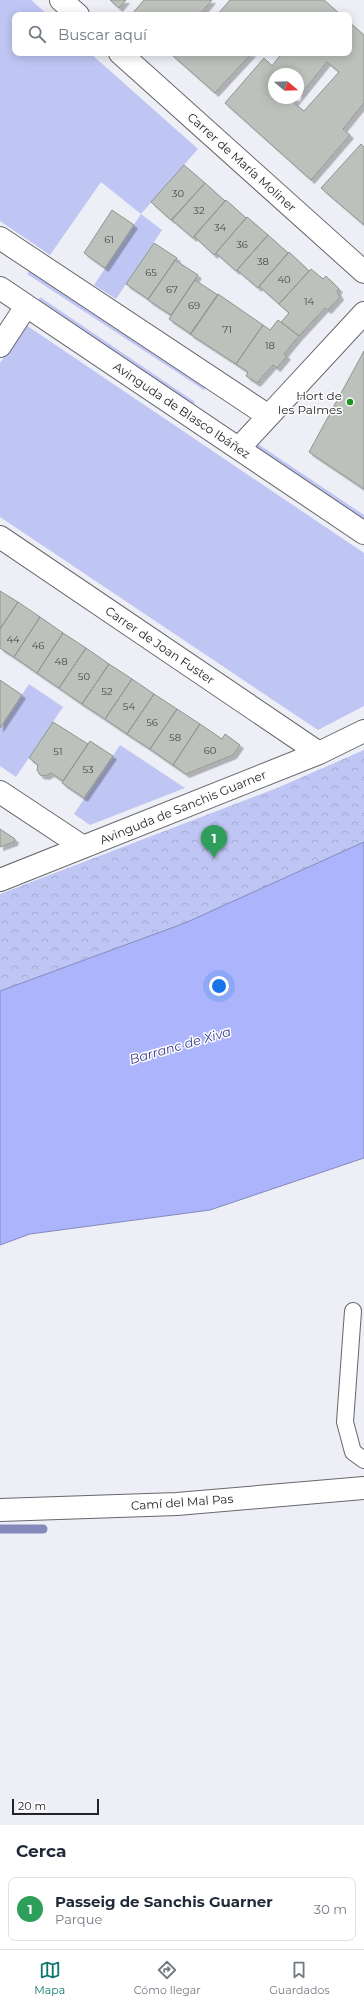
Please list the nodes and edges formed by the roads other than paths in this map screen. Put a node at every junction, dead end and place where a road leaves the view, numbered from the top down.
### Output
1 (61, 0) edge
2 (75, 12) edge
3 (123, 56) edge
4 (0, 238) edge
5 (364, 272) edge
6 (0, 288) edge
7 (364, 313) edge
8 (21, 314) dead end
9 (0, 346) edge
10 (267, 415) junction
11 (239, 448) junction
12 (364, 533) edge
13 (0, 537) edge
14 (364, 731) edge
15 (319, 753) junction
16 (0, 792) edge
17 (83, 847) junction
18 (0, 880) edge
19 (353, 1311) dead end
20 (364, 1460) edge
21 (364, 1488) edge
22 (0, 1510) edge

1 - 2 street
3 - 5 street, Carrer de María Moliner
4 - 10 street
6 - 11 street, Avinguda de Blasco Ibáñez
7 - 10 street
8 - 9 street
10 - 11 street
11 - 12 street, Avinguda de Blasco Ibáñez
13 - 15 street, Carrer de Joan Fuster
14 - 15 street, Avinguda de Sanchis Guarner
15 - 17 street, Avinguda de Sanchis Guarner
16 - 17 street
17 - 18 street, Avinguda de Sanchis Guarner
19 - 20 lane
21 - 22 street, Camí del Mal Pas

